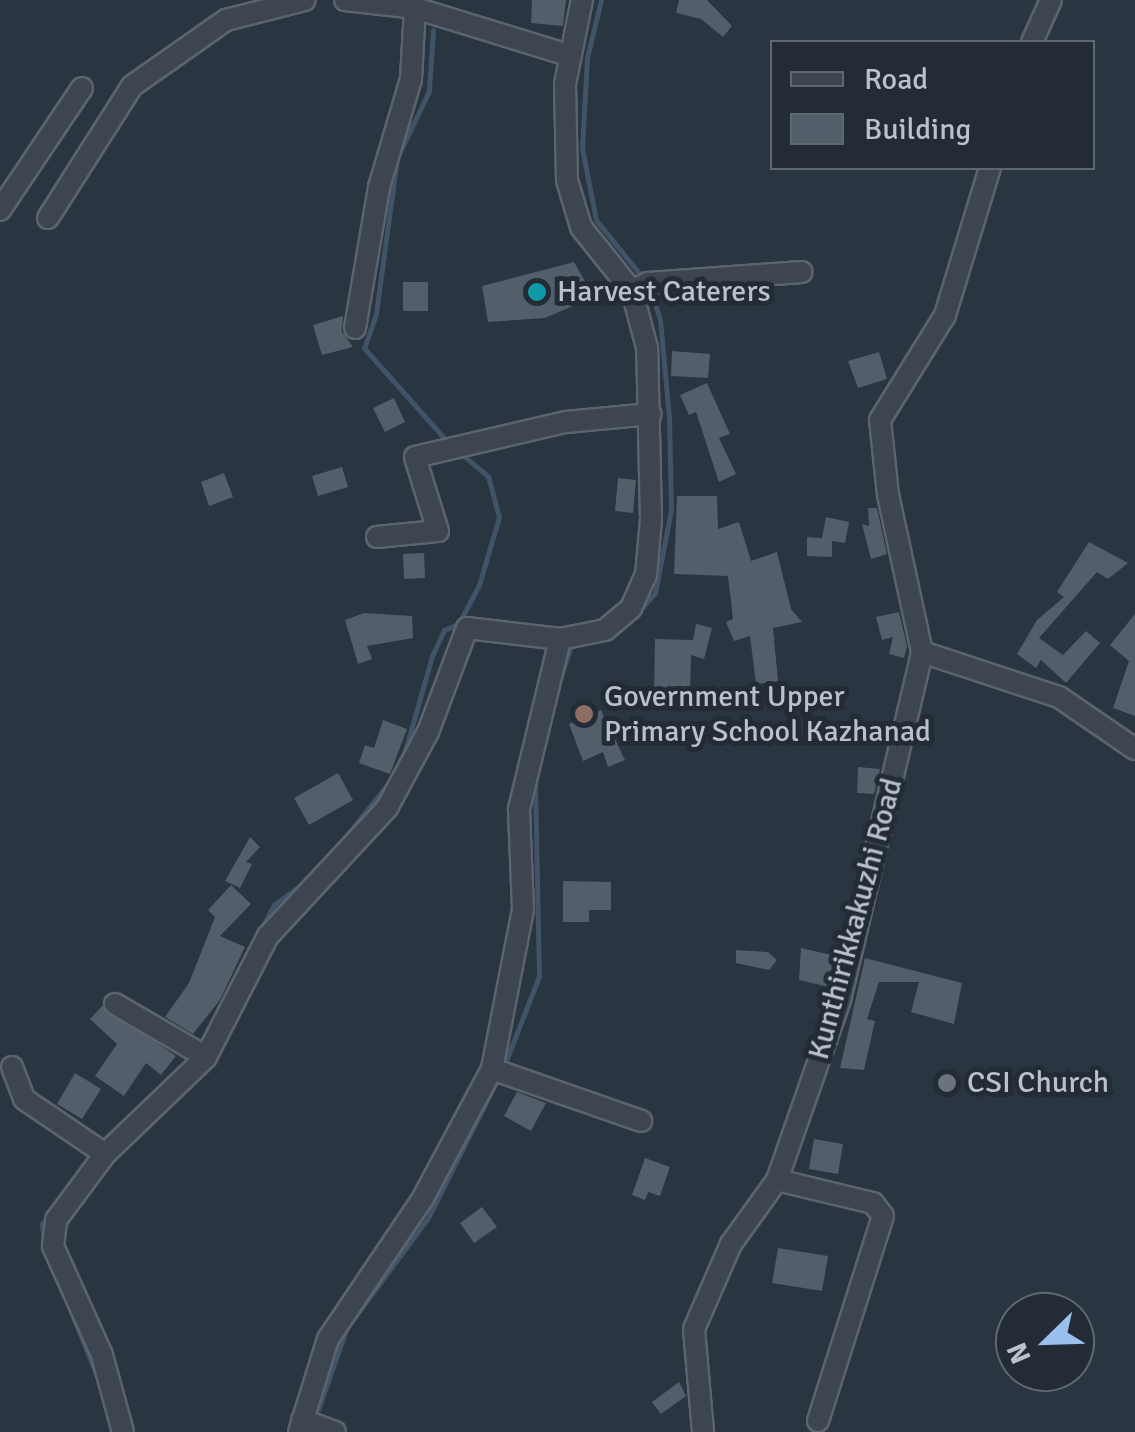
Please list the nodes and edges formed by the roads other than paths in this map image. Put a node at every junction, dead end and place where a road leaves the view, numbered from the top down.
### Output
1 (306, 0) edge
2 (345, 0) edge
3 (582, 0) edge
4 (1051, 0) edge
5 (420, 6) edge
6 (1033, 40) edge
7 (571, 56) junction
8 (82, 88) dead end
9 (989, 170) edge
10 (0, 210) edge
11 (48, 218) dead end
12 (802, 272) dead end
13 (632, 291) junction
14 (355, 328) dead end
15 (652, 414) junction
16 (377, 537) dead end
17 (566, 638) junction
18 (922, 652) junction
19 (1135, 749) edge
20 (115, 1004) dead end
21 (206, 1057) junction
22 (12, 1067) dead end
23 (492, 1069) junction
24 (641, 1120) dead end
25 (105, 1154) junction
26 (776, 1180) junction
27 (818, 1421) dead end
28 (301, 1426) edge
29 (124, 1432) edge
30 (335, 1432) edge
31 (703, 1432) edge

1 - 11 street
2 - 5 street
3 - 7 street
4 - 6 street
5 - 7 street
5 - 14 street
7 - 13 street
8 - 10 street
9 - 18 street, Kunthirikkakuzhi Road
12 - 13 street
13 - 15 street
15 - 16 street
15 - 17 street
17 - 21 street
17 - 23 street
18 - 19 street
18 - 26 street, Kunthirikkakuzhi Road
20 - 21 street
21 - 25 street
22 - 25 street
23 - 24 street
23 - 28 street
25 - 29 street
26 - 27 street
26 - 31 street, Kunthirikkakuzhi Road
28 - 30 street

